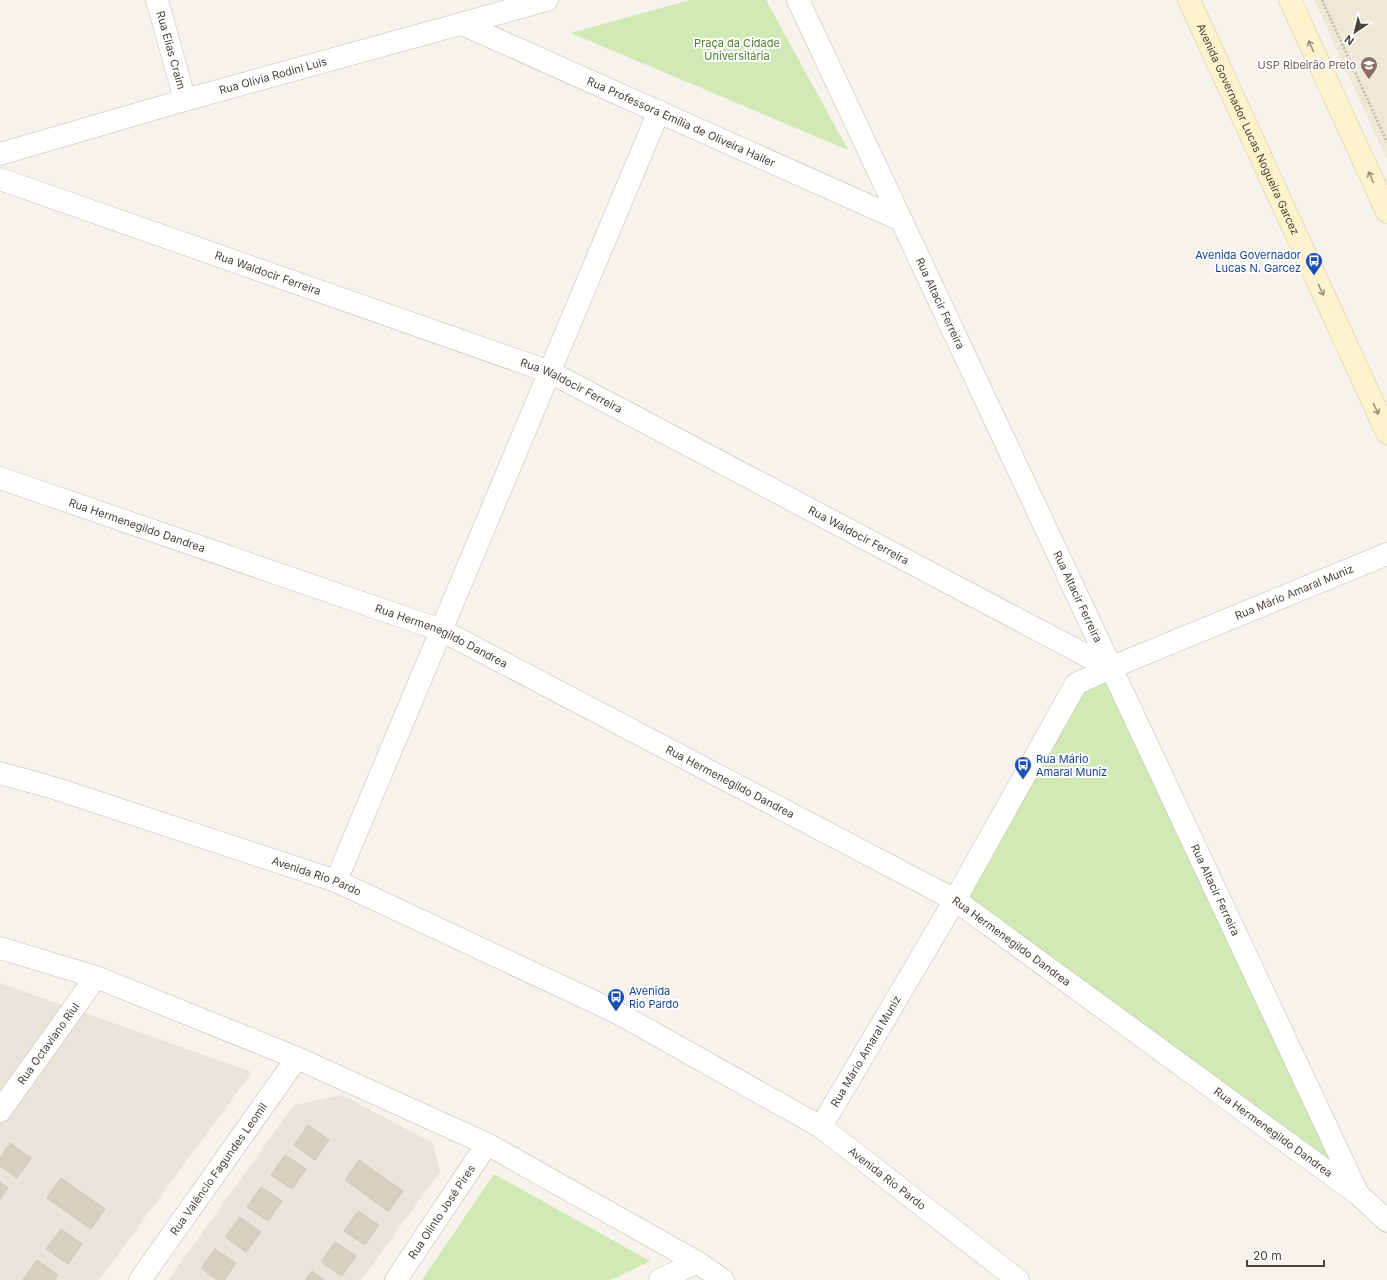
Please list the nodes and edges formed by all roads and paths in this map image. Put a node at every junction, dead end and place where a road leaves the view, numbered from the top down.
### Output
1 (157, 0) edge
2 (547, 0) edge
3 (798, 0) edge
4 (1189, 0) edge
5 (1290, 0) edge
6 (1322, 0) edge
7 (462, 24) junction
8 (185, 100) junction
9 (659, 112) junction
10 (1387, 142) edge
11 (0, 154) edge
12 (0, 179) edge
13 (1387, 212) edge
14 (901, 220) junction
15 (550, 372) junction
16 (1387, 433) edge
17 (0, 478) edge
18 (1387, 554) edge
19 (441, 630) junction
20 (1110, 668) junction
21 (0, 773) edge
22 (336, 881) junction
23 (956, 900) junction
24 (0, 948) edge
25 (96, 977) junction
26 (297, 1058) junction
27 (0, 1111) edge
28 (822, 1127) junction
29 (487, 1144) junction
30 (1358, 1194) junction
31 (1387, 1221) edge
32 (697, 1262) junction
33 (140, 1280) edge
34 (396, 1280) edge
35 (660, 1280) edge
36 (723, 1280) edge
37 (1018, 1280) edge

1 - 8 street, Rua Elias Craim
2 - 7 street, Rua Olívia Rodini Luis
3 - 14 street, Rua Altacir Ferreira
4 -> 16 street, Avenida Governador Lucas Nogueira Garcez
13 -> 5 street
6 - 10 path
7 - 8 street, Rua Olívia Rodini Luis
7 - 9 street, Rua Professora Emília de Oliveira Hailer
8 - 11 street, Rua Olívia Rodini Luis
9 - 14 street, Rua Professora Emília de Oliveira Hailer
9 - 15 street
12 - 15 street, Rua Waldocir Ferreira
14 - 20 street, Rua Altacir Ferreira
15 - 19 street
15 - 20 street, Rua Waldocir Ferreira
17 - 19 street, Rua Hermenegildo Dandrea
18 - 20 street, Rua Mário Amaral Muniz
19 - 22 street
19 - 23 street, Rua Hermenegildo Dandrea
20 - 23 street, Rua Mário Amaral Muniz
20 - 30 street, Rua Altacir Ferreira
21 - 22 street, Avenida Rio Pardo
22 - 28 street, Avenida Rio Pardo
23 - 28 street, Rua Mário Amaral Muniz
23 - 30 street, Rua Hermenegildo Dandrea
24 - 25 street
25 - 26 street
25 - 27 street, Rua Octaviano Riul
26 - 29 street
26 - 33 street, Rua Valêncio Fagundes Leomil
28 - 37 street, Avenida Rio Pardo
29 - 32 street
29 - 34 street, Rua Olinto José Pires
30 - 31 street, Rua Hermenegildo Dandrea
32 - 35 street
32 - 36 street

